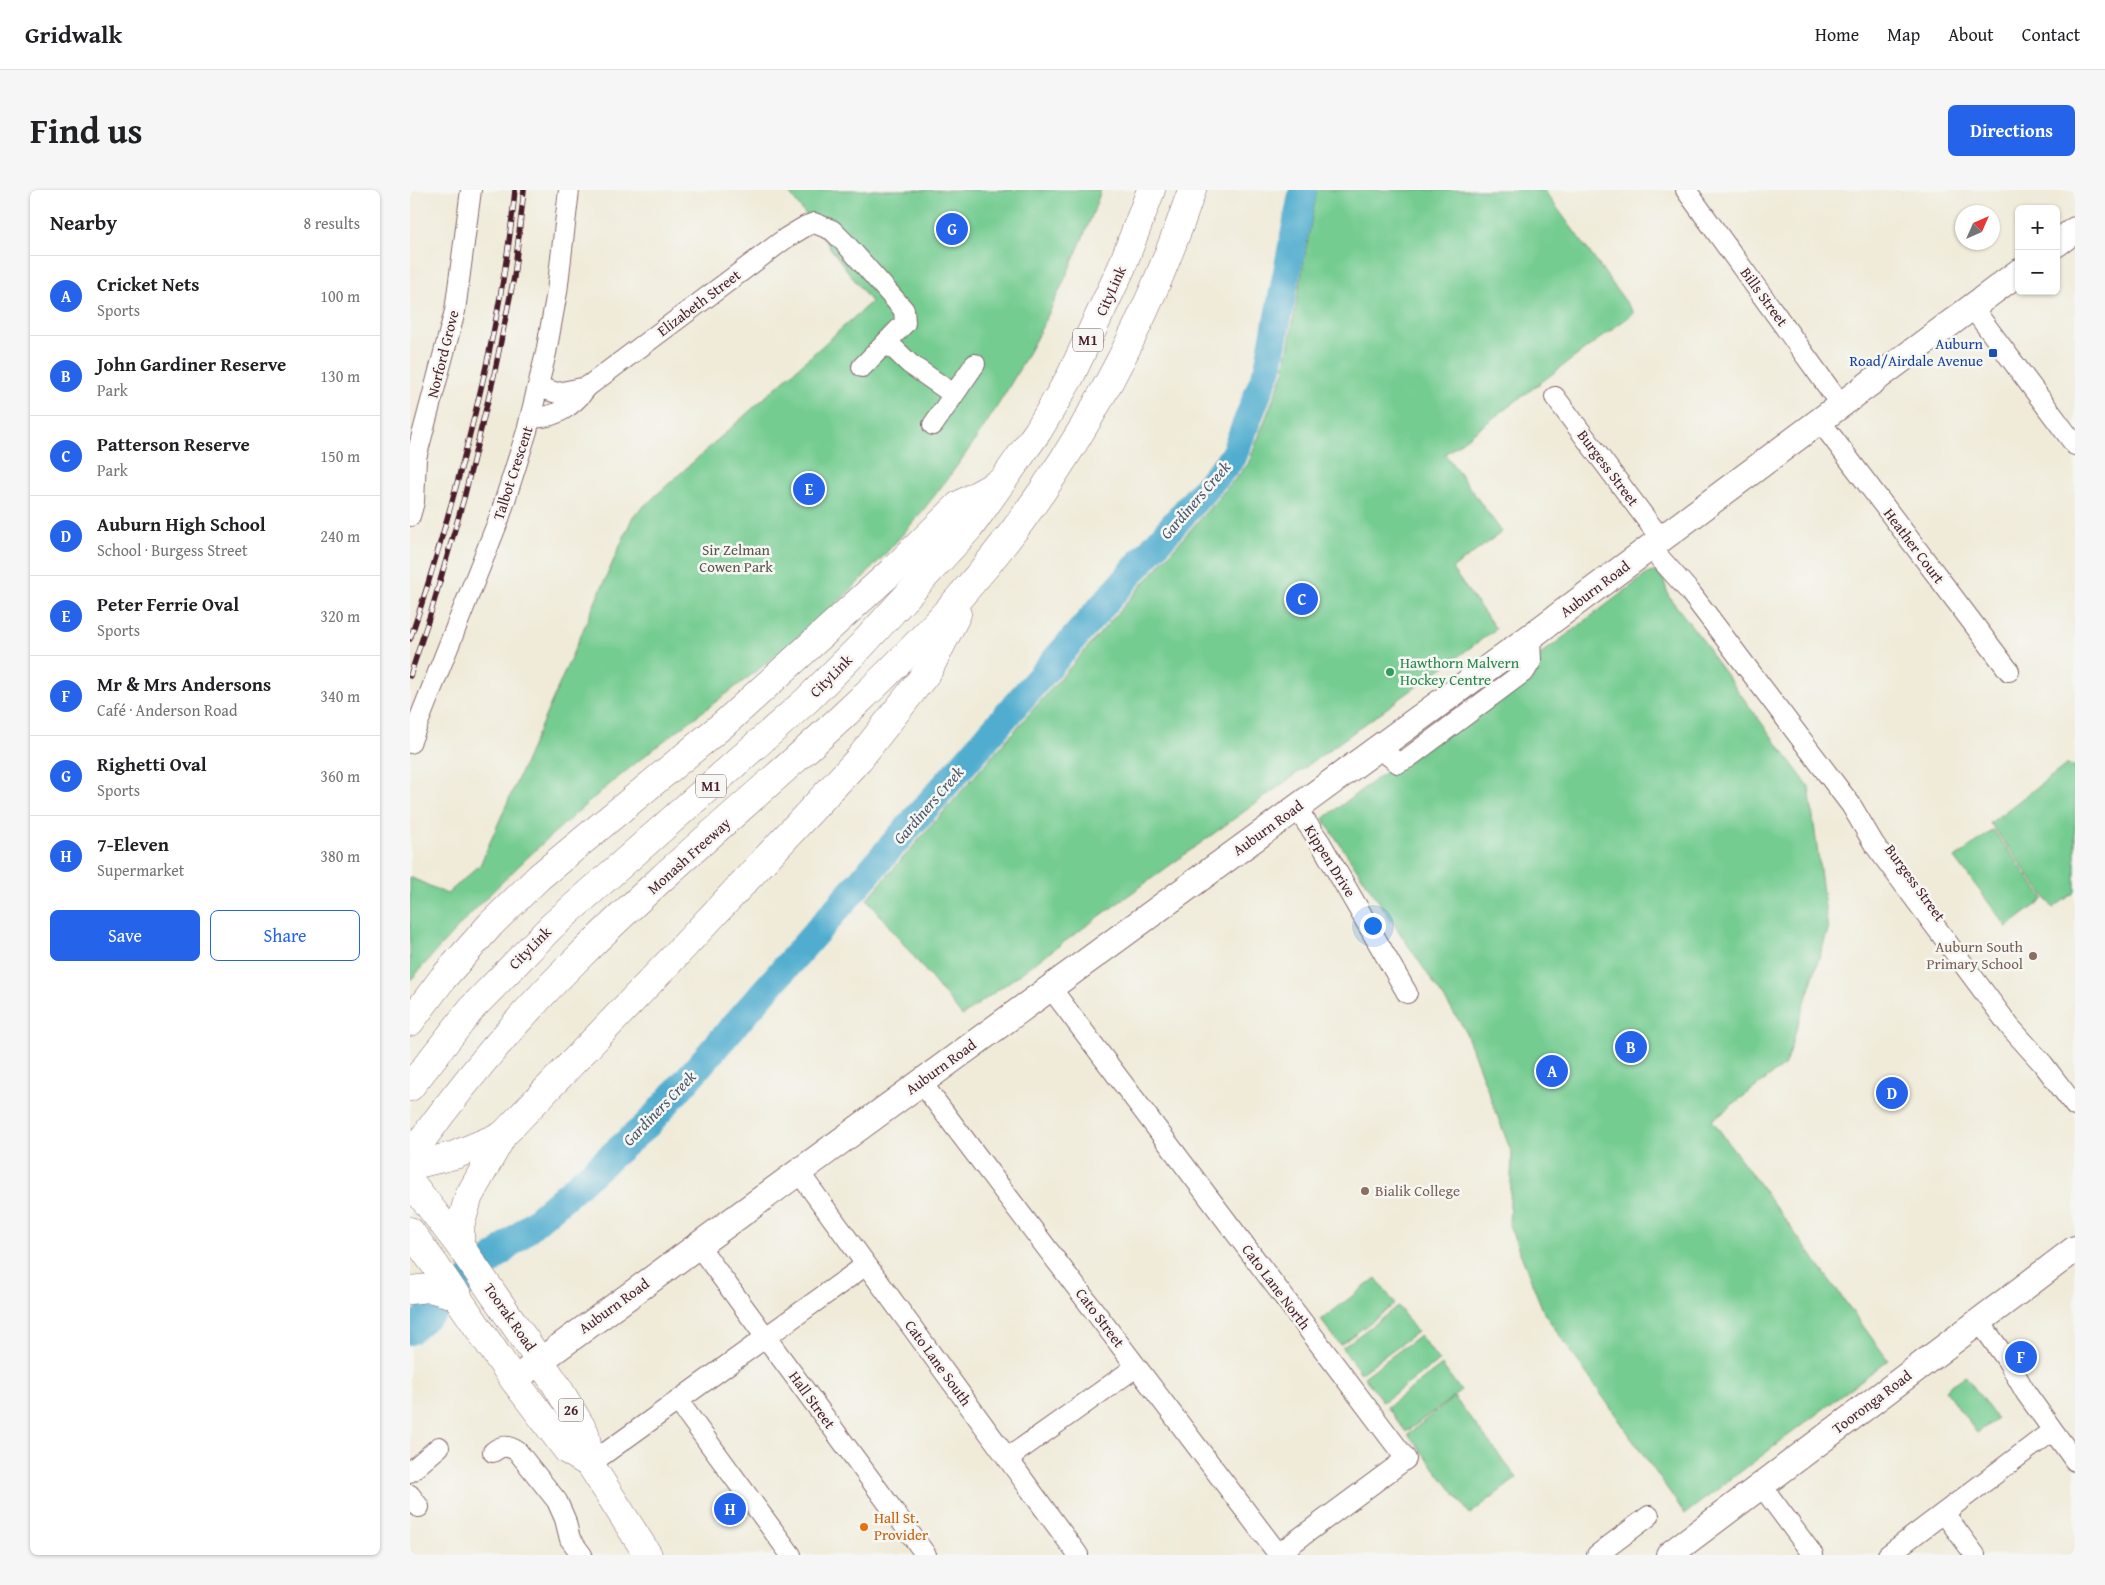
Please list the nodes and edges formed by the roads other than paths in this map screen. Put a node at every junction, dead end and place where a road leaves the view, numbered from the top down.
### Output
1 (471, 190) edge
2 (568, 190) edge
3 (1151, 190) edge
4 (1192, 190) edge
5 (1686, 190) edge
6 (2075, 230) edge
7 (2060, 241) edge
8 (2015, 275) edge
9 (1972, 307) junction
10 (887, 342) junction
11 (975, 364) dead end
12 (862, 367) dead end
13 (538, 387) junction
14 (587, 387) junction
15 (953, 394) junction
16 (1555, 397) dead end
17 (1842, 405) junction
18 (531, 417) junction
19 (1820, 421) junction
20 (933, 424) dead end
21 (2073, 438) edge
22 (1005, 480) junction
23 (410, 516) edge
24 (1657, 542) junction
25 (974, 582) junction
26 (2008, 671) dead end
27 (410, 743) edge
28 (1296, 808) junction
29 (1050, 987) junction
30 (1408, 993) dead end
31 (410, 1022) edge
32 (921, 1082) junction
33 (410, 1087) edge
34 (2075, 1106) edge
35 (415, 1155) edge
36 (475, 1161) junction
37 (798, 1171) junction
38 (410, 1181) edge
39 (410, 1232) edge
40 (698, 1245) junction
41 (460, 1246) junction
42 (2075, 1249) edge
43 (866, 1265) junction
44 (410, 1290) edge
45 (465, 1307) junction
46 (1975, 1325) junction
47 (766, 1337) junction
48 (540, 1361) junction
49 (1136, 1366) junction
50 (514, 1380) junction
51 (678, 1401) junction
52 (2052, 1430) junction
53 (439, 1447) dead end
54 (492, 1452) dead end
55 (1008, 1458) junction
56 (2075, 1461) edge
57 (590, 1464) junction
58 (410, 1472) edge
59 (1761, 1485) junction
60 (1944, 1513) junction
61 (1649, 1516) dead end
62 (582, 1555) edge
63 (648, 1555) edge
64 (791, 1555) edge
65 (926, 1555) edge
66 (1078, 1555) edge
67 (1279, 1555) edge
68 (1597, 1555) edge
69 (1669, 1555) edge
70 (1813, 1555) edge
71 (1888, 1555) edge
72 (1975, 1555) edge

1 - 23 street, Norford Grove
2 - 13 street, Talbot Crescent
3 - 22 highway, CityLink / M1
4 - 25 highway, M1
5 - 17 street, Bills Street
6 - 7 main road
8 - 9 main road, Auburn Road
9 - 17 main road, Auburn Road
9 - 21 street
10 - 12 street
10 - 14 street, Elizabeth Street
10 - 15 street
11 - 15 street
13 - 14 street, Elizabeth Street
13 - 18 street, Talbot Crescent
14 - 18 street, Elizabeth Street
15 - 20 street
16 - 24 street, Burgess Street
17 - 19 main road, Auburn Road
18 - 27 street, Talbot Crescent
19 - 24 main road, Auburn Road
19 - 26 street, Heather Court
22 - 31 highway
22 - 33 highway, CityLink / M1
24 - 28 main road, Auburn Road
24 - 34 street, Burgess Street
25 - 35 highway, Monash Freeway / M1
25 - 36 highway
28 - 29 main road, Auburn Road
28 - 30 street, Kippen Drive
29 - 32 main road, Auburn Road
29 - 67 street, Cato Lane North
32 - 37 main road, Auburn Road
32 - 49 street, Cato Street
35 - 36 highway
36 - 41 highway
37 - 40 main road, Auburn Road
37 - 43 street, Cato Lane South
38 - 41 highway, Toorak Road / 26
39 - 45 highway, Toorak Road / 26
40 - 47 street, Hall Street
40 - 48 main road, Auburn Road
41 - 48 highway, Toorak Road / 26
42 - 46 main road, Tooronga Road
43 - 47 street
43 - 55 street, Cato Lane South
44 - 45 highway
45 - 50 highway, Toorak Road / 26
46 - 52 street
46 - 59 main road, Tooronga Road
47 - 51 street
47 - 65 street, Hall Street
48 - 50 main road, Auburn Road
48 - 57 highway, Toorak Road / 26
49 - 55 street
49 - 67 street, Cato Street
50 - 57 highway, Toorak Road / 26
51 - 57 street
51 - 64 street
52 - 56 street
52 - 60 street
53 - 58 street
54 - 62 street
55 - 66 street, Cato Lane South
57 - 63 highway, Toorak Road / 26
59 - 69 main road, Tooronga Road
59 - 70 street
60 - 71 street
60 - 72 street
61 - 68 street

